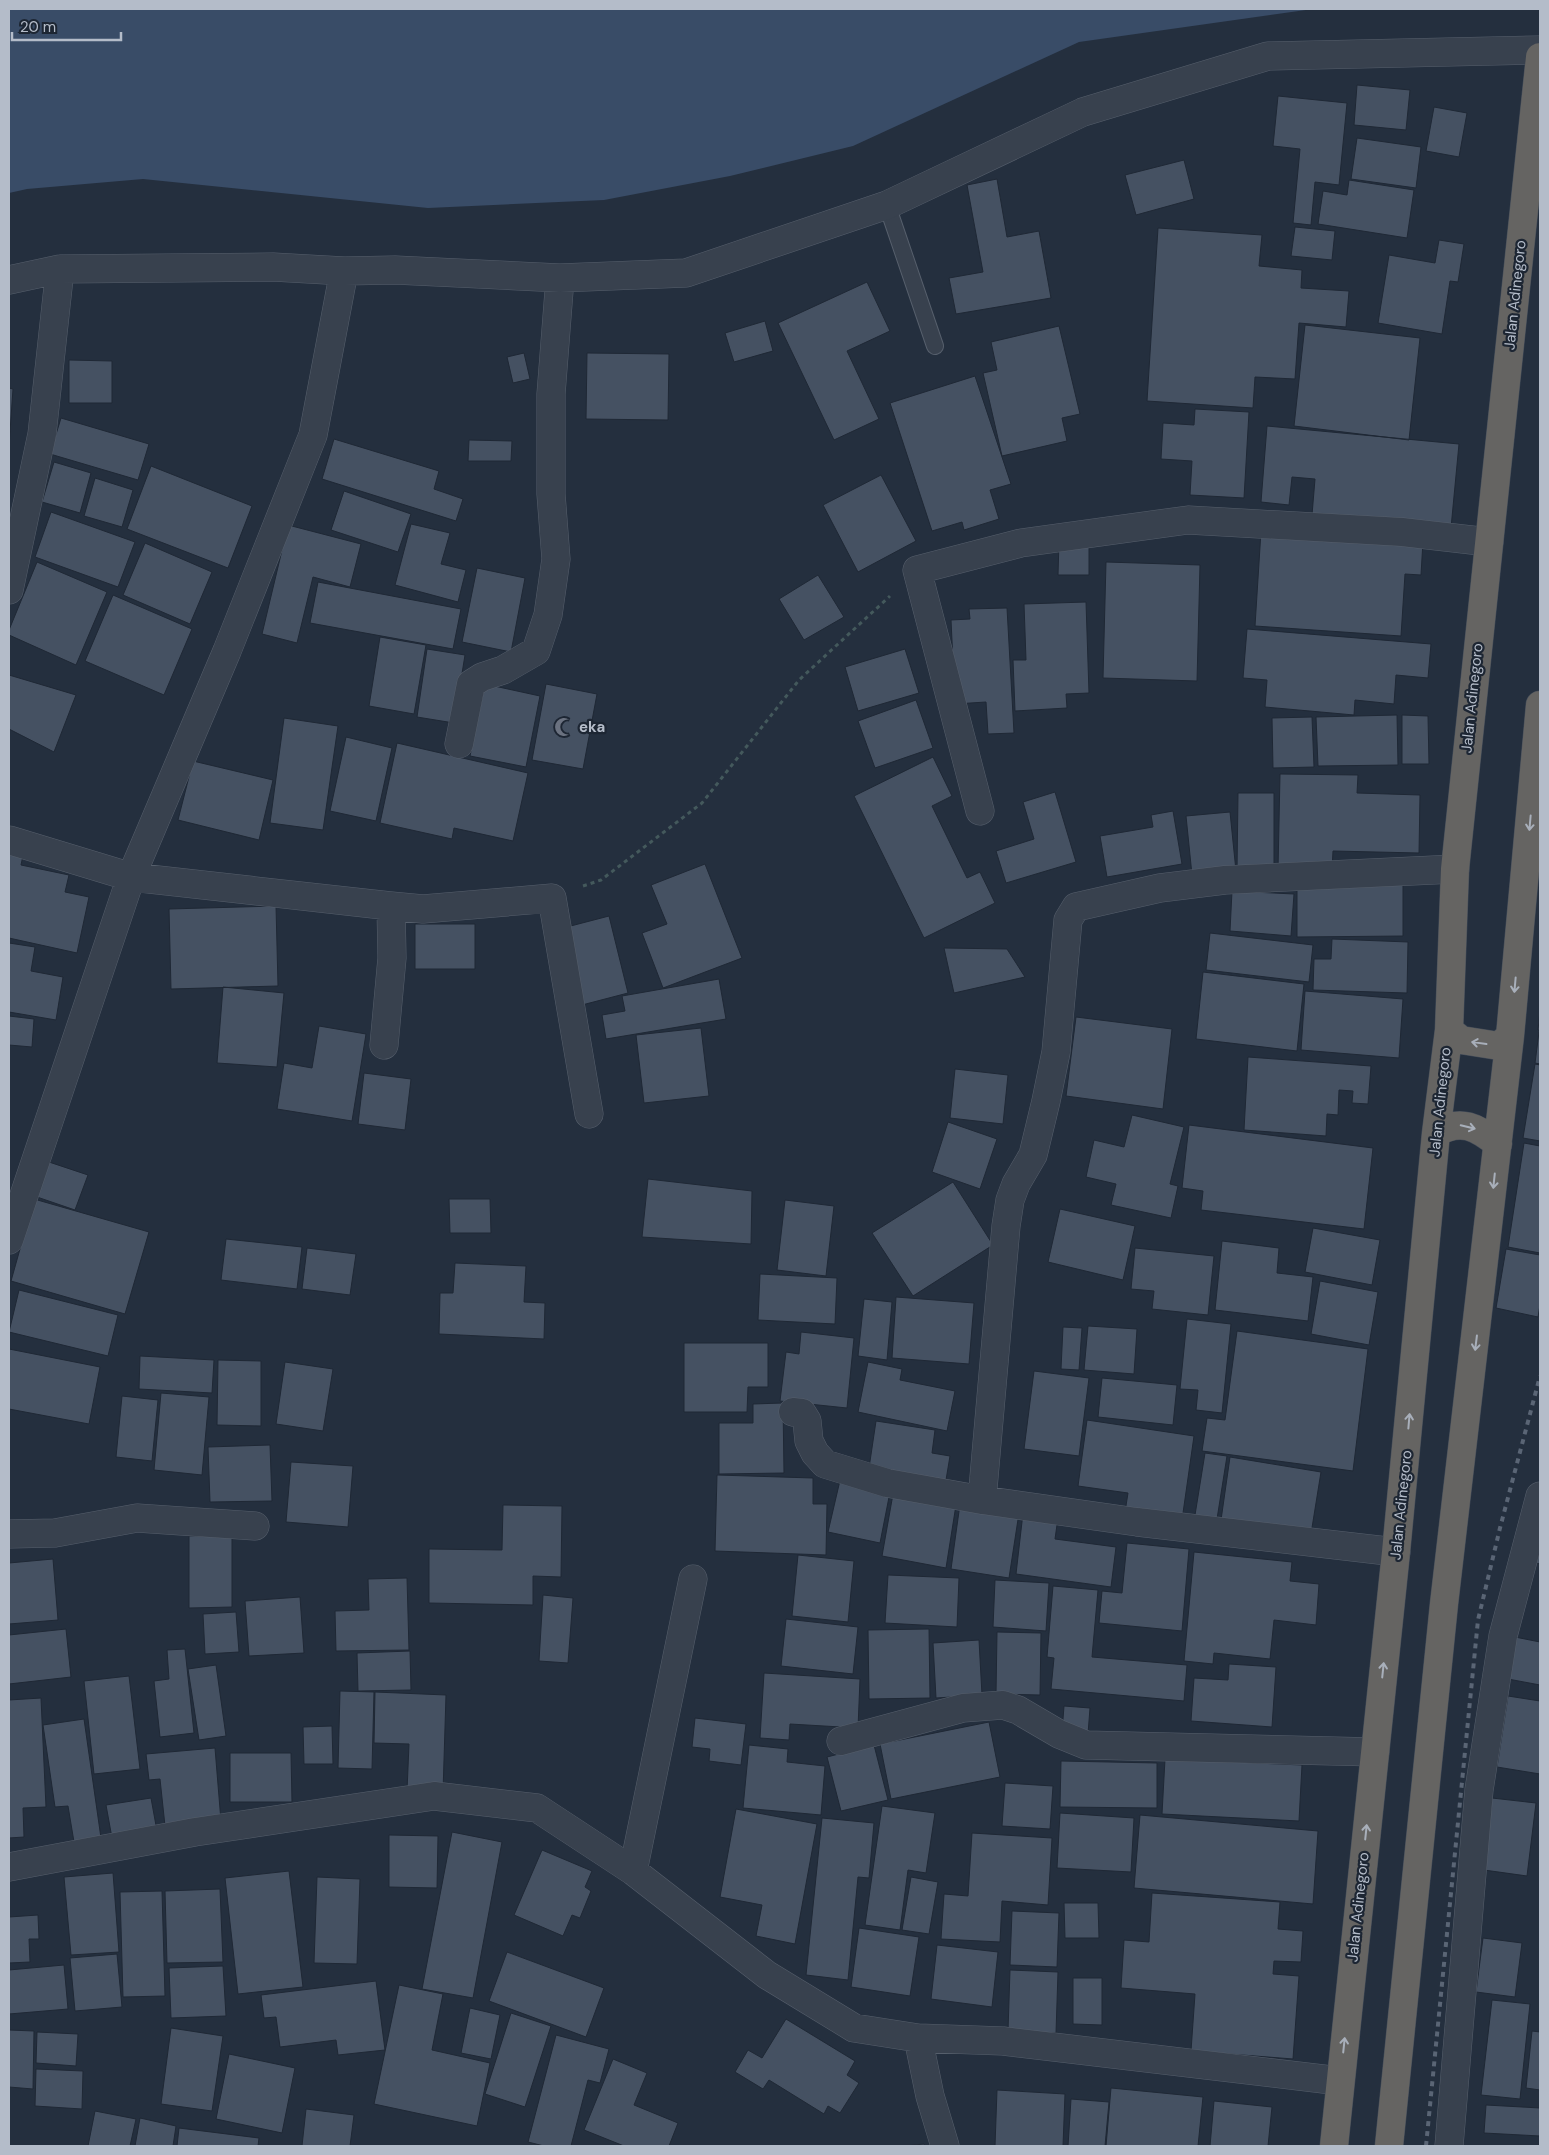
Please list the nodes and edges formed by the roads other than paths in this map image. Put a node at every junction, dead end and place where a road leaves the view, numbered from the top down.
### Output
1 (1540, 50) edge
2 (1540, 57) edge
3 (887, 205) junction
4 (60, 269) junction
5 (344, 271) junction
6 (560, 278) junction
7 (9, 280) edge
8 (935, 346) dead end
9 (1489, 542) junction
10 (9, 590) edge
11 (1540, 705) edge
12 (459, 744) dead end
13 (980, 810) dead end
14 (9, 840) edge
15 (1455, 869) junction
16 (131, 878) junction
17 (391, 906) junction
18 (1448, 1030) junction
19 (1510, 1036) junction
20 (384, 1045) dead end
21 (589, 1114) dead end
22 (1436, 1133) junction
23 (1498, 1144) junction
24 (9, 1240) edge
25 (793, 1412) dead end
26 (1540, 1496) edge
27 (982, 1500) junction
28 (255, 1526) dead end
29 (9, 1534) edge
30 (1396, 1552) junction
31 (692, 1579) dead end
32 (841, 1741) dead end
33 (1375, 1752) junction
34 (9, 1867) edge
35 (633, 1871) junction
36 (918, 2038) junction
37 (1340, 2081) junction
38 (945, 2146) edge
39 (1334, 2146) edge
40 (1389, 2146) edge
41 (1449, 2146) edge

1 - 3 street
2 - 9 highway, Jalan Adinegoro
3 - 6 street
3 - 8 lane
4 - 5 street
4 - 7 street
4 - 10 street
5 - 6 street
5 - 16 street
6 - 12 street
9 - 13 street
9 - 15 highway, Jalan Adinegoro
11 -> 19 highway
14 - 16 street
15 - 18 highway, Jalan Adinegoro
15 - 27 street
16 - 17 street
16 - 24 street
17 - 20 street
17 - 21 street
19 -> 18 highway
18 - 22 highway, Jalan Adinegoro
19 - 23 highway
22 -> 23 highway
30 -> 22 highway, Jalan Adinegoro
23 -> 40 highway
25 - 27 street
26 - 41 street
27 - 30 street
28 - 29 street
33 -> 30 highway, Jalan Adinegoro
31 - 35 street
32 - 33 street
37 -> 33 highway, Jalan Adinegoro
34 - 35 street
35 - 36 street
36 - 37 street
36 - 38 street
37 - 39 highway, Jalan Adinegoro

